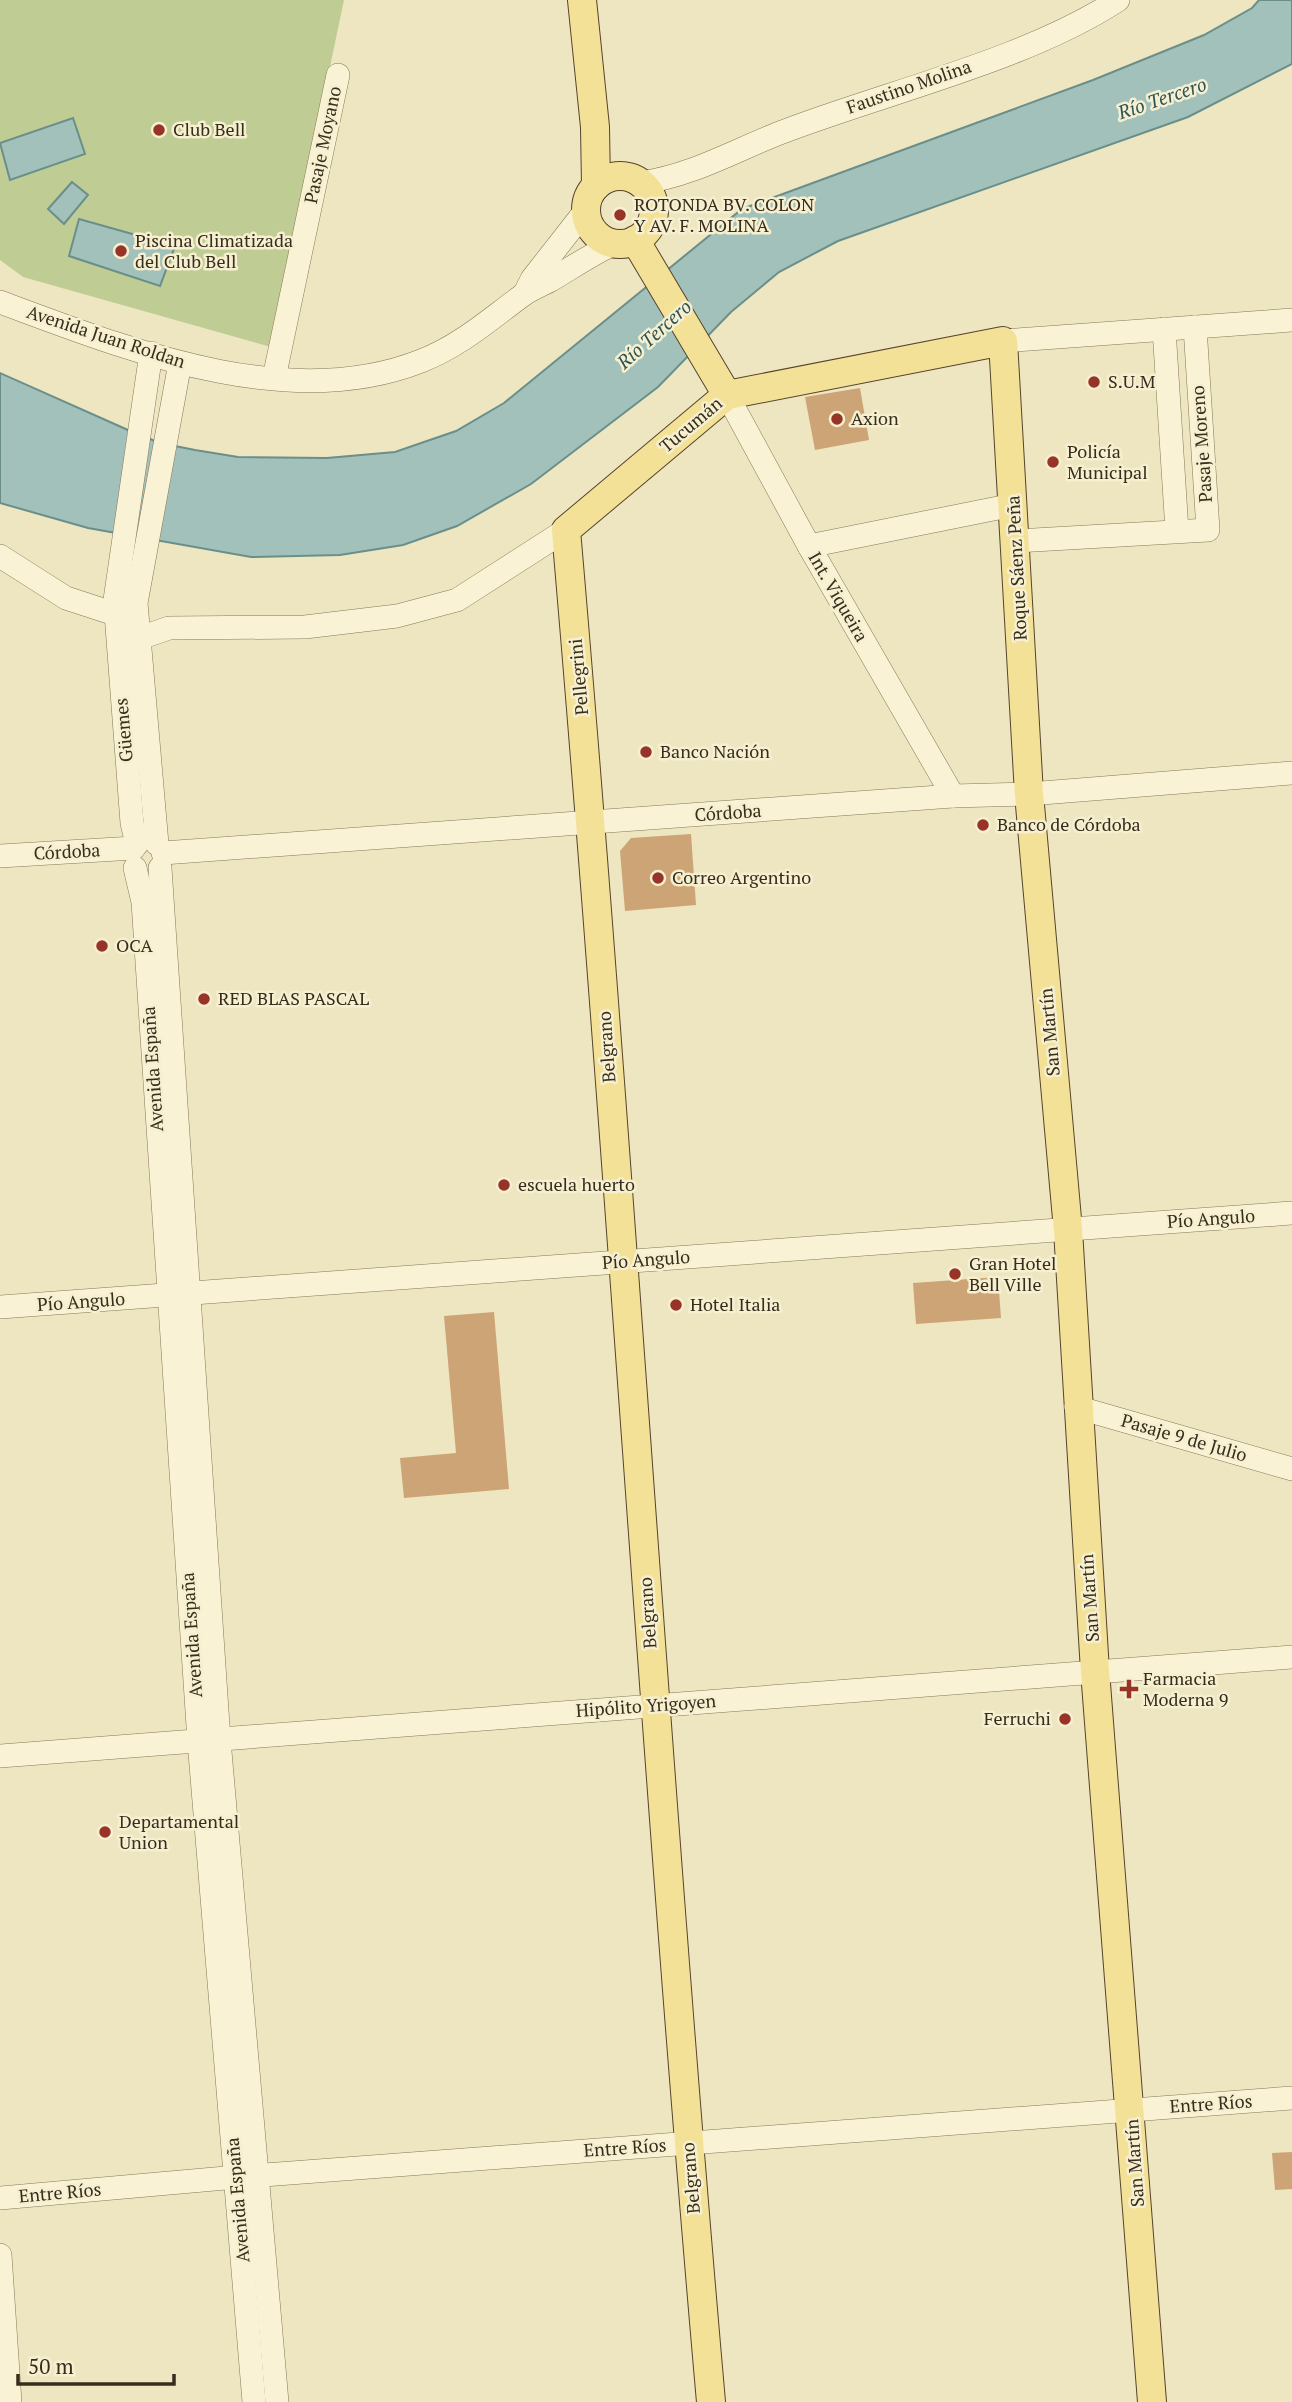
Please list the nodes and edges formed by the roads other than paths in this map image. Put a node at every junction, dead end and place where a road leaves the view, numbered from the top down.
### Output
1 (582, 0) edge
2 (1118, 0) edge
3 (338, 75) dead end
4 (595, 127) junction
5 (640, 187) junction
6 (591, 198) junction
7 (632, 248) junction
8 (524, 293) junction
9 (0, 302) edge
10 (1292, 320) edge
11 (1195, 327) junction
12 (1164, 329) junction
13 (1003, 341) junction
14 (150, 354) junction
15 (180, 363) junction
16 (274, 378) junction
17 (727, 395) junction
18 (1013, 505) junction
19 (566, 530) junction
20 (1177, 531) junction
21 (1016, 541) junction
22 (809, 546) junction
23 (0, 556) edge
24 (129, 626) junction
25 (1292, 773) edge
26 (1029, 794) junction
27 (953, 796) junction
28 (592, 823) junction
29 (0, 856) edge
30 (145, 856) junction
31 (0, 870) edge
32 (1292, 1213) edge
33 (1068, 1230) junction
34 (622, 1262) junction
35 (178, 1294) junction
36 (0, 1307) edge
37 (1076, 1406) junction
38 (1292, 1469) edge
39 (1292, 1657) edge
40 (1095, 1671) junction
41 (654, 1706) junction
42 (209, 1740) junction
43 (0, 1756) edge
44 (1292, 2098) edge
45 (1131, 2110) junction
46 (688, 2143) junction
47 (248, 2177) junction
48 (0, 2198) edge
49 (0, 2255) edge
50 (10, 2402) edge
51 (254, 2402) edge
52 (277, 2402) edge
53 (711, 2402) edge
54 (1152, 2402) edge

1 - 4 main road
2 - 5 street, Faustino Molina
3 - 16 street, Pasaje Moyano
4 - 5 main road
4 - 6 main road
5 - 6 main road
5 - 7 main road
6 - 7 main road
6 - 8 street, Avenida Juan Roldan
7 - 8 street, Avenida Juan Roldan
7 - 17 main road
8 - 16 street, Avenida Juan Roldan
9 - 14 street, Avenida Juan Roldan
10 - 11 street, Tucumán
11 - 12 street, Tucumán
11 - 20 street, Pasaje Moreno
12 - 13 street, Tucumán
12 - 20 street, Pasaje Moreno
13 - 17 main road, Tucumán
13 - 18 main road, Roque Sáenz Peña
14 - 15 street, Avenida Juan Roldan
14 - 24 street
15 - 16 street, Avenida Juan Roldan
15 - 24 street
17 - 19 main road, Tucumán
17 - 22 street, Int. Viqueira
18 - 21 main road, Roque Sáenz Peña
18 - 22 street
19 - 24 street, Tucumán
19 - 28 main road, Pellegrini
20 - 21 street, Pasaje Moreno
21 - 26 main road, Roque Sáenz Peña
22 - 27 street, Int. Viqueira
23 - 24 street
24 - 30 street, Güemes
24 - 30 street, Güemes
25 - 26 street, Córdoba
26 - 27 street, Córdoba
26 - 33 main road, San Martín
27 - 28 street, Córdoba
28 - 30 street, Córdoba
28 - 34 main road, Belgrano
29 - 30 street, Córdoba
30 - 31 street, Córdoba
30 - 35 street, Avenida España
32 - 33 street, Pío Angulo
33 - 34 street, Pío Angulo
33 - 37 main road, San Martín
34 - 35 street, Pío Angulo
34 - 41 main road, Belgrano
35 - 36 street, Pío Angulo
35 - 42 street, Avenida España
37 - 38 street, Pasaje 9 de Julio
37 - 40 main road, San Martín
39 - 40 street, Hipólito Yrigoyen
40 - 41 street, Hipólito Yrigoyen
40 - 45 main road, San Martín
41 - 42 street, Hipólito Yrigoyen
41 - 46 main road, Belgrano
42 - 43 street, Hipólito Yrigoyen
42 - 47 street, Avenida España
44 - 45 street, Entre Ríos
45 - 46 street, Entre Ríos
45 - 54 main road, San Martín
46 - 47 street, Entre Ríos
46 - 53 main road, Belgrano
47 - 48 street, Entre Ríos
47 - 51 street, Avenida España
47 - 52 street, Avenida España
49 - 50 street

